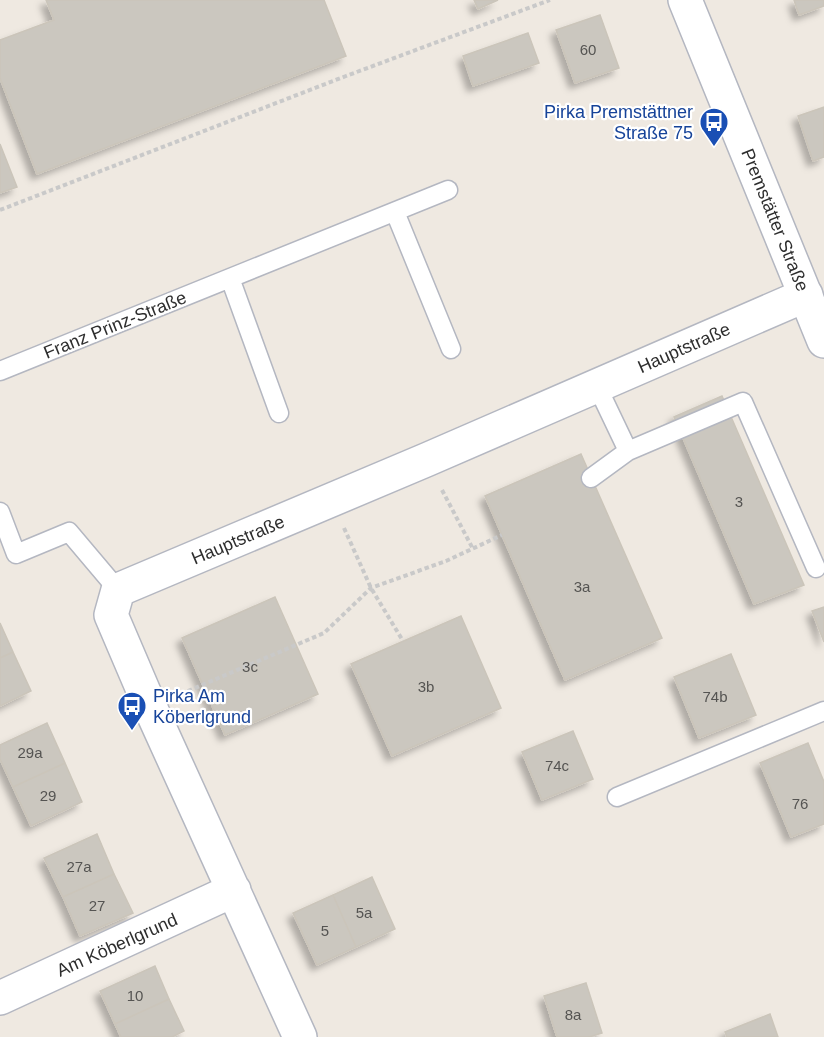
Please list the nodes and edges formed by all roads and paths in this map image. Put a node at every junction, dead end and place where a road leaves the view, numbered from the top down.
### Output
1 (550, 0) edge
2 (685, 0) edge
3 (448, 190) dead end
4 (0, 210) edge
5 (395, 212) junction
6 (230, 278) junction
7 (806, 295) junction
8 (824, 340) edge
9 (451, 349) dead end
10 (0, 371) edge
11 (597, 386) junction
12 (279, 413) dead end
13 (628, 451) junction
14 (426, 460) junction
15 (591, 478) dead end
16 (331, 500) junction
17 (0, 512) edge
18 (502, 535) dead end
19 (473, 549) junction
20 (816, 568) dead end
21 (371, 588) junction
22 (118, 590) junction
23 (403, 640) dead end
24 (150, 707) junction
25 (824, 711) edge
26 (617, 797) dead end
27 (234, 890) junction
28 (0, 998) edge
29 (300, 1037) edge

1 - 4 path
2 - 7 street, Premstätter Straße
3 - 5 lane, Franz Prinz-Straße
5 - 6 lane, Franz Prinz-Straße
5 - 9 lane
6 - 10 lane, Franz Prinz-Straße
6 - 12 lane
7 - 8 street, Premstätter Straße
7 - 11 street, Hauptstraße
11 - 13 lane
11 - 14 street, Hauptstraße
13 - 15 lane
13 - 20 lane
14 - 16 street, Hauptstraße
14 - 19 path
16 - 21 path
16 - 22 street, Hauptstraße
17 - 22 lane
18 - 19 path
19 - 21 path
21 - 23 path
21 - 24 path
22 - 24 street
24 - 27 street
25 - 26 lane
27 - 28 street, Am Köberlgrund
27 - 29 street

